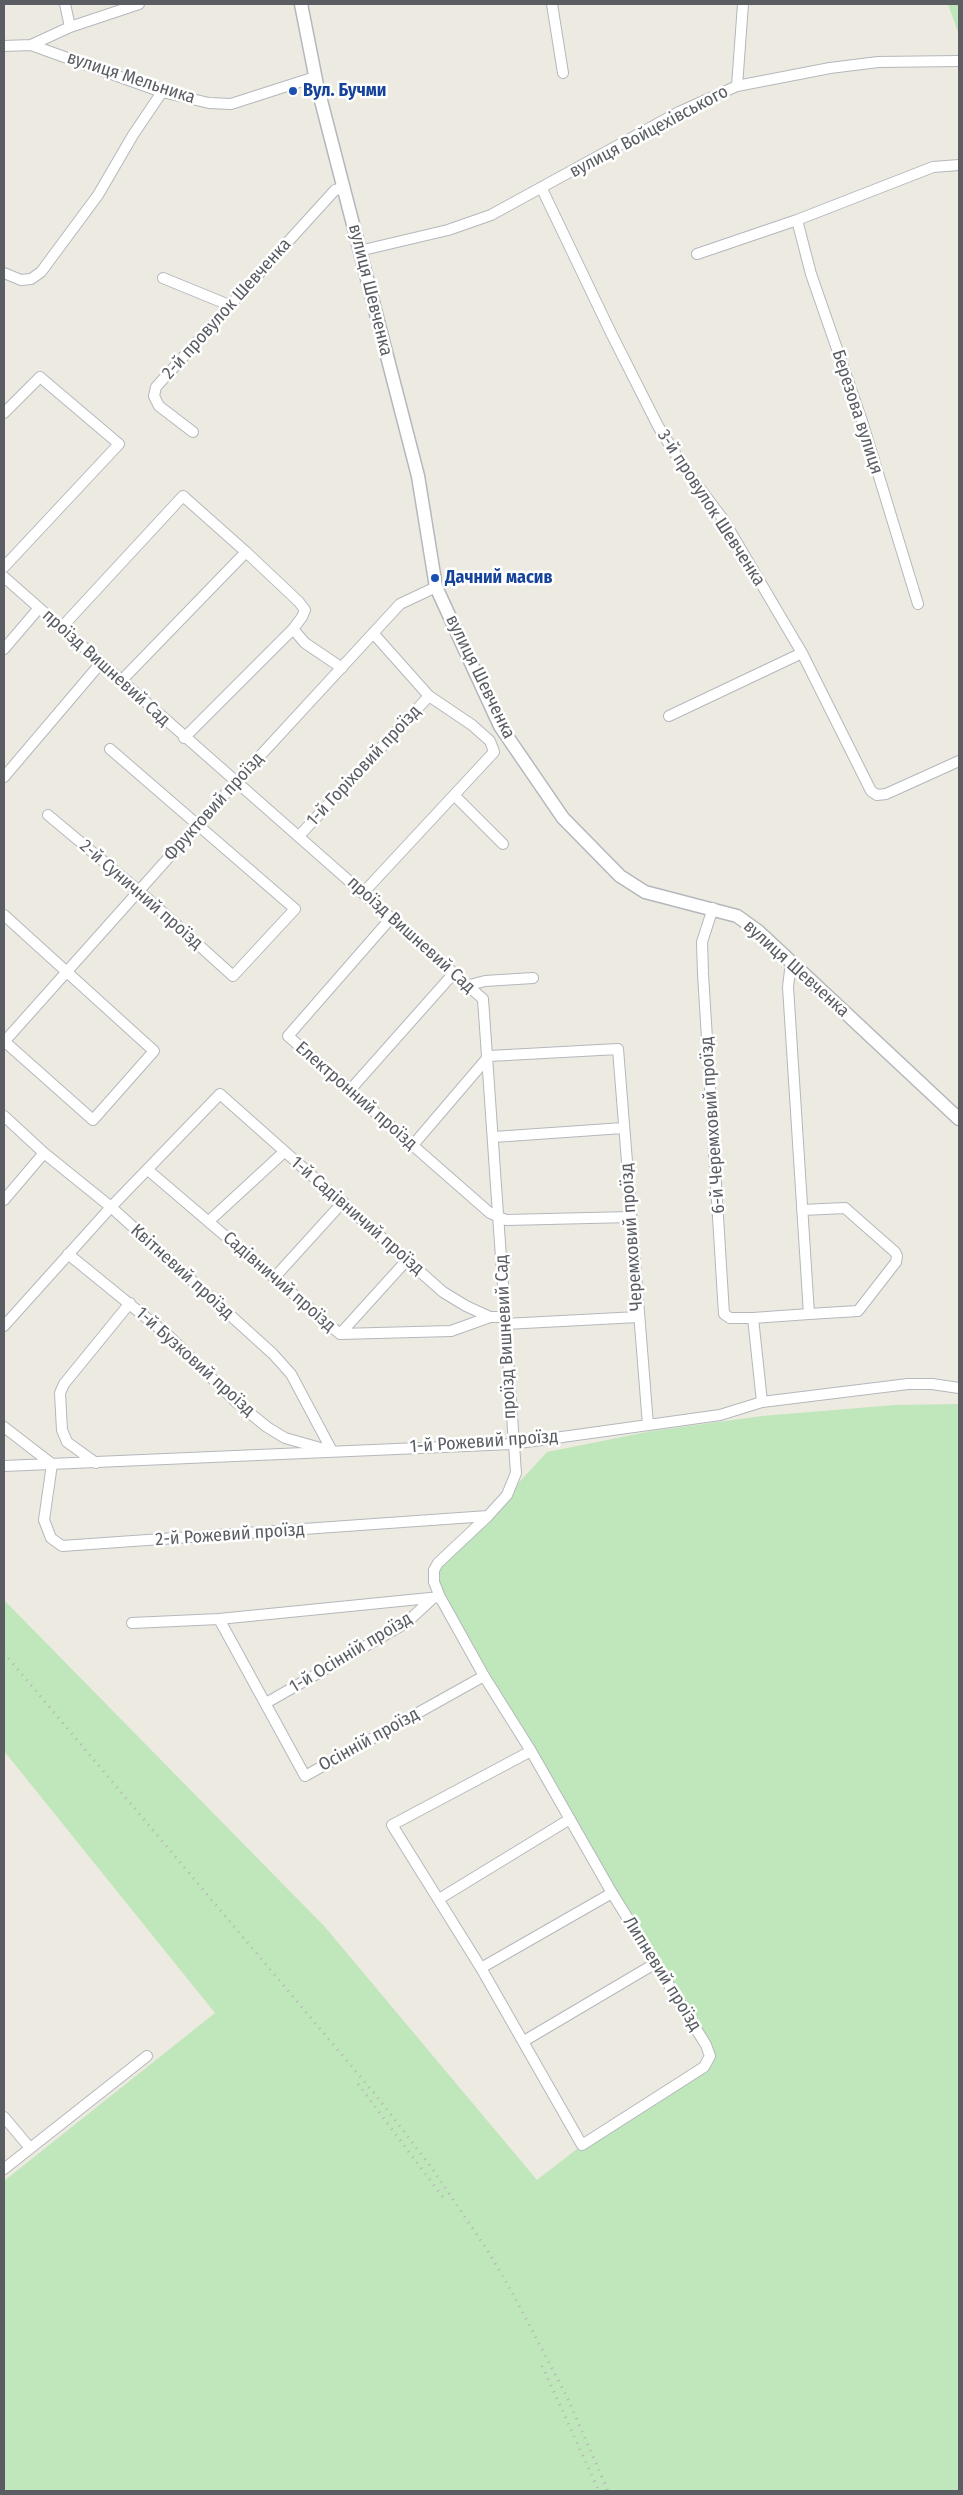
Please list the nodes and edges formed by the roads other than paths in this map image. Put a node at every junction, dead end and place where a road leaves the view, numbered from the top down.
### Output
1 (65, 4) edge
2 (139, 4) edge
3 (301, 4) edge
4 (552, 4) edge
5 (743, 4) edge
6 (70, 27) junction
7 (32, 45) junction
8 (4, 46) edge
9 (955, 62) edge
10 (563, 73) dead end
11 (315, 77) junction
12 (737, 86) junction
13 (162, 92) junction
14 (959, 165) edge
15 (344, 188) junction
16 (542, 189) junction
17 (797, 220) junction
18 (359, 251) junction
19 (697, 254) dead end
20 (4, 273) edge
21 (163, 278) dead end
22 (229, 305) junction
23 (4, 413) edge
24 (193, 432) dead end
25 (246, 552) junction
26 (4, 567) edge
27 (4, 577) edge
28 (436, 587) junction
29 (918, 604) dead end
30 (38, 608) junction
31 (61, 628) junction
32 (293, 629) junction
33 (373, 633) junction
34 (4, 649) edge
35 (802, 653) junction
36 (100, 664) junction
37 (342, 668) junction
38 (121, 681) junction
39 (429, 696) junction
40 (669, 716) dead end
41 (184, 738) junction
42 (110, 749) dead end
43 (959, 762) edge
44 (4, 777) edge
45 (237, 781) junction
46 (454, 795) junction
47 (48, 815) dead end
48 (198, 826) junction
49 (299, 836) junction
50 (504, 844) dead end
51 (139, 891) junction
52 (363, 893) junction
53 (713, 908) junction
54 (4, 915) edge
55 (391, 918) junction
56 (791, 962) junction
57 (67, 970) junction
58 (453, 974) junction
59 (534, 978) dead end
60 (466, 986) junction
61 (4, 1041) edge
62 (489, 1056) junction
63 (350, 1090) junction
64 (4, 1116) edge
65 (959, 1119) edge
66 (623, 1128) junction
67 (494, 1137) junction
68 (413, 1145) junction
69 (284, 1152) junction
70 (44, 1153) junction
71 (148, 1170) junction
72 (4, 1199) edge
73 (343, 1202) junction
74 (110, 1207) junction
75 (802, 1210) junction
76 (499, 1217) junction
77 (631, 1217) junction
78 (209, 1221) junction
79 (68, 1254) junction
80 (407, 1260) junction
81 (274, 1278) junction
82 (130, 1303) junction
83 (809, 1314) junction
84 (490, 1317) junction
85 (638, 1317) junction
86 (753, 1318) junction
87 (505, 1321) junction
88 (4, 1326) edge
89 (340, 1334) junction
90 (959, 1388) edge
91 (762, 1402) junction
92 (648, 1425) junction
93 (4, 1427) edge
94 (512, 1444) junction
95 (332, 1451) junction
96 (96, 1463) junction
97 (52, 1464) junction
98 (4, 1466) edge
99 (488, 1516) junction
100 (436, 1597) junction
101 (218, 1619) junction
102 (132, 1623) dead end
103 (484, 1676) junction
104 (266, 1703) junction
105 (531, 1751) junction
106 (570, 1819) junction
107 (612, 1893) junction
108 (439, 1898) junction
109 (656, 1963) junction
110 (481, 1968) junction
111 (524, 2041) junction
112 (147, 2056) dead end
113 (4, 2117) edge
114 (30, 2148) junction
115 (4, 2168) edge

1 - 6 street
2 - 6 street
3 - 11 street, вулиця Шевченка
4 - 10 street
5 - 12 street
6 - 7 street
7 - 8 street, вулиця Мельника
7 - 13 street, вулиця Мельника
9 - 12 street, вулиця Войцехівського
11 - 13 street, вулиця Мельника
11 - 15 street, вулиця Шевченка
12 - 16 street, вулиця Войцехівського
13 - 20 street
14 - 17 street
15 - 18 street, вулиця Шевченка
15 - 22 street, 2-й провулок Шевченка
16 - 18 street, вулиця Войцехівського
16 - 35 street, 3-й провулок Шевченка
17 - 19 street
17 - 29 street, Березова вулиця
18 - 28 street, вулиця Шевченка
21 - 22 street
22 - 24 street, 2-й провулок Шевченка
23 - 26 street
25 - 31 street
25 - 32 street
25 - 38 street
27 - 30 street, проїзд Вишневий Сад
28 - 33 street, Фруктовий проїзд
28 - 53 street, вулиця Шевченка
30 - 31 street, проїзд Вишневий Сад
30 - 34 street
31 - 36 street, проїзд Вишневий Сад
32 - 37 street
32 - 41 street
33 - 37 street, Фруктовий проїзд
33 - 39 street
35 - 40 street
35 - 43 street, 3-й провулок Шевченка
36 - 38 street, проїзд Вишневий Сад
36 - 44 street
37 - 45 street, Фруктовий проїзд
38 - 41 street, проїзд Вишневий Сад
39 - 46 street
39 - 49 street, 1-й Горіховий проїзд
41 - 45 street, проїзд Вишневий Сад
42 - 48 street
45 - 48 street, Фруктовий проїзд
45 - 49 street, проїзд Вишневий Сад
46 - 50 street
46 - 52 street
47 - 51 street, 2-й Суничний проїзд
48 - 51 street, Фруктовий проїзд
48 - 51 street, 2-й Суничний проїзд
49 - 52 street, проїзд Вишневий Сад
51 - 57 street, Фруктовий проїзд
52 - 55 street, проїзд Вишневий Сад
53 - 56 street, вулиця Шевченка
53 - 86 street, 6-й Черемховий проїзд
54 - 57 street
55 - 58 street, проїзд Вишневий Сад
55 - 63 street, Електронний проїзд
56 - 65 street, вулиця Шевченка
56 - 75 street
57 - 61 street, Фруктовий проїзд
57 - 61 street
58 - 60 street, проїзд Вишневий Сад
58 - 63 street
59 - 60 street
60 - 62 street, проїзд Вишневий Сад
62 - 66 street, Черемховий проїзд
62 - 67 street, проїзд Вишневий Сад
62 - 68 street
63 - 68 street, Електронний проїзд
64 - 70 street, Квітневий проїзд
66 - 67 street
66 - 77 street, Черемховий проїзд
67 - 76 street, проїзд Вишневий Сад
68 - 76 street, Електронний проїзд
69 - 71 street, 1-й Садівничий проїзд
69 - 73 street, 1-й Садівничий проїзд
69 - 78 street
70 - 72 street
70 - 74 street, Квітневий проїзд
71 - 74 street
71 - 78 street, Садівничий проїзд
73 - 80 street, 1-й Садівничий проїзд
73 - 81 street
74 - 79 street
74 - 95 street, Квітневий проїзд
75 - 83 street
75 - 83 street, 6-й Черемховий проїзд
76 - 77 street
76 - 87 street, проїзд Вишневий Сад
77 - 85 street, Черемховий проїзд
78 - 81 street, Садівничий проїзд
79 - 82 street, 1-й Бузковий проїзд
79 - 88 street
80 - 84 street, 1-й Садівничий проїзд
80 - 89 street
81 - 89 street, Садівничий проїзд
82 - 95 street, 1-й Бузковий проїзд
82 - 96 street
83 - 86 street, 6-й Черемховий проїзд
84 - 87 street, 1-й Садівничий проїзд
84 - 89 street, Садівничий проїзд
85 - 87 street, 1-й Садівничий проїзд
85 - 92 street, Черемховий проїзд
86 - 91 street
87 - 94 street, проїзд Вишневий Сад
90 - 91 street, 1-й Рожевий проїзд
91 - 92 street, 1-й Рожевий проїзд
92 - 94 street, 1-й Рожевий проїзд
93 - 97 street
94 - 95 street, 1-й Рожевий проїзд
94 - 99 street, Липневий проїзд
95 - 96 street, 1-й Рожевий проїзд
96 - 97 street, 1-й Рожевий проїзд
97 - 98 street, 1-й Рожевий проїзд
97 - 99 street, 2-й Рожевий проїзд
99 - 100 street, Липневий проїзд
100 - 101 street
100 - 103 street, Липневий проїзд
100 - 104 street, 1-й Осінній проїзд
101 - 102 street
101 - 104 street, Осінній проїзд
103 - 104 street, Осінній проїзд
103 - 105 street, Липневий проїзд
105 - 106 street, Липневий проїзд
105 - 108 street, Липневий проїзд
106 - 107 street, Липневий проїзд
106 - 108 street
107 - 109 street, Липневий проїзд
107 - 110 street
108 - 110 street, Липневий проїзд
109 - 111 street
109 - 111 street, Липневий проїзд
110 - 111 street, Липневий проїзд
112 - 114 street
113 - 114 street
114 - 115 street

